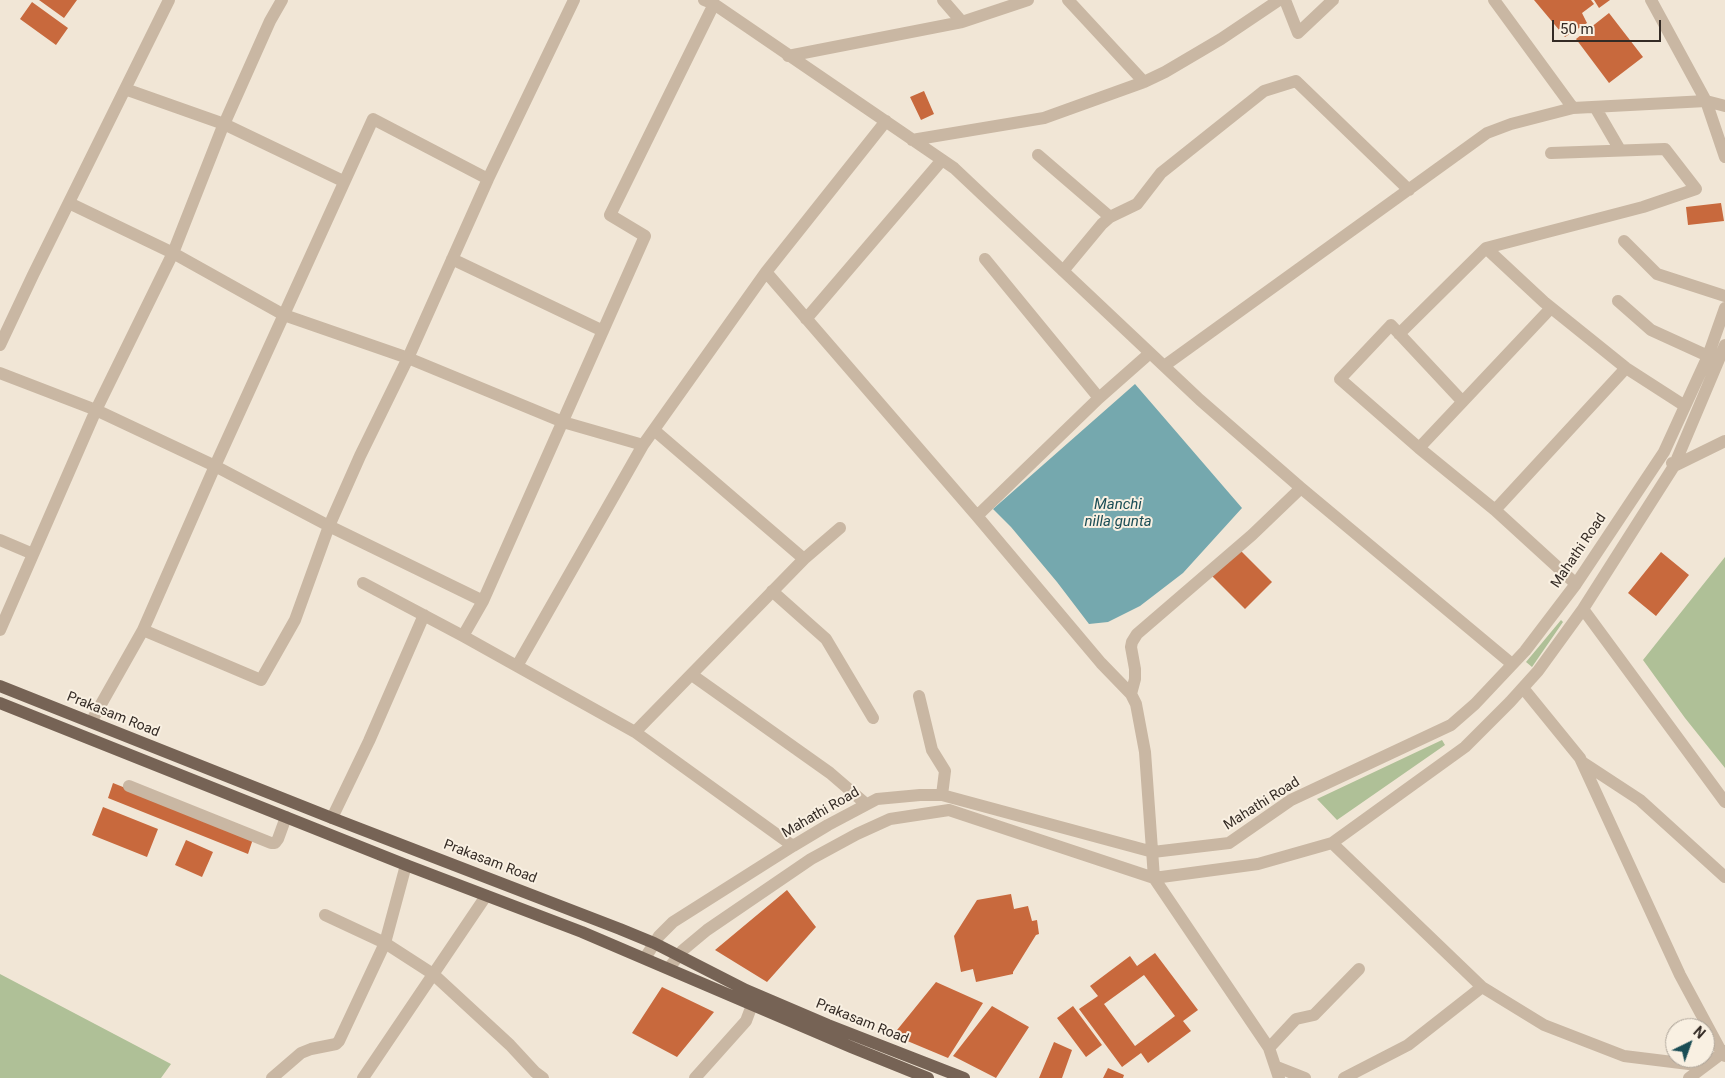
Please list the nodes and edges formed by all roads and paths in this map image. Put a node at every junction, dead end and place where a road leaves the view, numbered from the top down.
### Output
1 (169, 0) edge
2 (282, 0) edge
3 (574, 0) edge
4 (942, 0) edge
5 (1028, 0) edge
6 (1068, 0) edge
7 (1279, 0) edge
8 (1285, 0) edge
9 (1333, 0) edge
10 (1494, 0) edge
11 (1651, 0) edge
12 (709, 2) edge
13 (962, 22) junction
14 (788, 56) junction
15 (1144, 82) junction
16 (125, 88) junction
17 (1706, 101) junction
18 (1725, 106) edge
19 (1595, 107) junction
20 (1572, 108) junction
21 (886, 122) junction
22 (224, 124) junction
23 (912, 140) junction
24 (1620, 150) junction
25 (1551, 153) dead end
26 (1038, 155) dead end
27 (1725, 157) edge
28 (942, 160) junction
29 (488, 179) junction
30 (343, 181) junction
31 (1409, 190) junction
32 (68, 203) junction
33 (1110, 218) junction
34 (1624, 241) dead end
35 (1486, 248) junction
36 (173, 253) junction
37 (452, 259) junction
38 (985, 259) dead end
39 (1063, 271) junction
40 (766, 272) junction
41 (1725, 296) edge
42 (1618, 301) dead end
43 (1551, 308) junction
44 (1725, 308) edge
45 (284, 314) junction
46 (806, 318) junction
47 (603, 331) junction
48 (1399, 334) junction
49 (0, 345) edge
50 (1725, 345) edge
51 (1150, 353) junction
52 (1708, 356) junction
53 (408, 358) junction
54 (1164, 366) junction
55 (1626, 368) junction
56 (0, 373) edge
57 (1099, 398) junction
58 (1462, 401) junction
59 (1685, 406) junction
60 (96, 410) junction
61 (563, 422) junction
62 (654, 430) junction
63 (1725, 441) edge
64 (643, 445) junction
65 (1419, 448) junction
66 (1664, 452) junction
67 (215, 466) junction
68 (1674, 466) junction
69 (1301, 488) junction
70 (1495, 510) junction
71 (977, 516) junction
72 (329, 526) junction
73 (840, 528) dead end
74 (0, 540) edge
75 (33, 554) junction
76 (804, 559) junction
77 (364, 583) dead end
78 (1576, 584) junction
79 (772, 591) junction
80 (483, 601) junction
81 (1583, 609) junction
82 (424, 615) junction
83 (0, 630) edge
84 (143, 630) junction
85 (463, 636) junction
86 (1512, 664) junction
87 (517, 666) junction
88 (692, 674) junction
89 (0, 686) edge
90 (1522, 688) junction
91 (1131, 694) junction
92 (919, 696) dead end
93 (0, 703) edge
94 (873, 718) dead end
95 (91, 722) junction
96 (635, 732) junction
97 (1582, 762) junction
98 (129, 786) dead end
99 (942, 795) junction
100 (1725, 802) edge
101 (866, 804) junction
102 (286, 817) junction
103 (332, 818) junction
104 (1332, 842) junction
105 (793, 846) junction
106 (1153, 852) junction
107 (406, 865) junction
108 (1725, 877) edge
109 (1154, 878) junction
110 (486, 896) junction
111 (325, 915) dead end
112 (384, 942) junction
113 (654, 944) junction
114 (678, 956) junction
115 (645, 958) junction
116 (669, 968) junction
117 (1358, 969) dead end
118 (433, 974) junction
119 (1482, 988) junction
120 (752, 1005) junction
121 (1269, 1048) junction
122 (1724, 1054) edge
123 (1665, 1061) edge
124 (1702, 1068) edge
125 (1278, 1073) edge
126 (536, 1076) edge
127 (272, 1078) edge
128 (363, 1078) edge
129 (695, 1078) edge
130 (928, 1078) edge
131 (964, 1078) edge
132 (1305, 1078) edge
133 (1344, 1078) edge
134 (1689, 1078) edge

1 - 16 street
2 - 22 street
3 - 29 street
4 - 13 street
5 - 13 street
6 - 15 street
7 - 15 street
8 - 9 street
10 - 20 street
11 - 17 street
12 - 14 street
12 - 47 street
13 - 14 street
14 - 21 street
15 - 23 street
16 - 22 street
16 - 32 street
17 - 18 street
17 - 19 street
17 - 27 street
19 - 20 street
19 - 24 street
20 - 31 street
21 - 23 street
21 - 40 street
22 - 30 street
22 - 36 street
23 - 28 street
24 - 25 street
24 - 35 street
26 - 33 street
28 - 39 street
28 - 46 street
29 - 30 street
29 - 37 street
30 - 45 street
31 - 33 street
31 - 54 street
32 - 36 street
32 - 49 street
33 - 39 street
34 - 41 street
35 - 43 street
35 - 48 street
36 - 45 street
36 - 60 street
37 - 47 street
37 - 53 street
38 - 57 street
39 - 51 street
40 - 46 street
40 - 62 street
42 - 52 street
43 - 55 street
43 - 58 street
44 - 52 street, Mahathi Road
45 - 53 street
45 - 67 street
46 - 71 street
47 - 61 street
48 - 58 street
48 - 65 street
50 - 68 street
51 - 54 street
51 - 57 street
52 - 59 street, Mahathi Road
53 - 61 street
53 - 72 street
54 - 69 street
55 - 59 street
55 - 70 street
56 - 60 street
57 - 71 street
58 - 65 street
59 - 66 street, Mahathi Road
60 - 67 street
60 - 75 street
61 - 64 street
61 - 80 street
62 - 64 street
62 - 76 street
63 - 68 street
64 - 87 street
65 - 70 street
66 - 68 street
66 - 78 street, Mahathi Road
67 - 72 street
67 - 84 street
68 - 81 street
69 - 86 street
69 - 91 street
70 - 78 street
71 - 91 street
72 - 80 street
72 - 84 street
73 - 76 street
74 - 75 street
75 - 83 street
76 - 79 street
77 - 82 street
78 - 86 street, Mahathi Road
79 - 88 street
79 - 94 street
80 - 85 street
81 - 90 street
81 - 100 street
82 - 85 street
82 - 103 street
84 - 95 street
85 - 87 street
86 - 106 street, Mahathi Road
87 - 96 street
88 - 96 street
88 - 101 street
89 - 95 main road, Prakasam Road
90 - 97 street
90 - 104 street
91 - 106 street
92 - 99 street
93 - 102 main road, Prakasam Road
95 - 103 main road, Prakasam Road
96 - 105 street
97 - 108 street
97 - 122 street
98 - 102 street
99 - 101 street, Mahathi Road
99 - 106 street, Mahathi Road
101 - 105 street, Mahathi Road
102 - 107 main road, Prakasam Road
103 - 113 main road, Prakasam Road
104 - 109 street
104 - 119 street
105 - 113 street, Mahathi Road
106 - 109 street
107 - 110 main road, Prakasam Road
107 - 112 street
109 - 114 street
109 - 121 street
110 - 115 main road, Prakasam Road
110 - 118 street
111 - 112 street
112 - 118 street
112 - 127 street
113 - 114 main road, Prakasam Road
113 - 115 street, Mahathi Road
114 - 116 street
114 - 131 main road, Prakasam Road
115 - 116 main road, Prakasam Road
116 - 120 main road, Prakasam Road
117 - 121 street
118 - 126 street
118 - 128 street
119 - 123 street
119 - 133 street
120 - 129 street
120 - 130 main road, Prakasam Road
121 - 125 street
124 - 134 street
125 - 132 street

